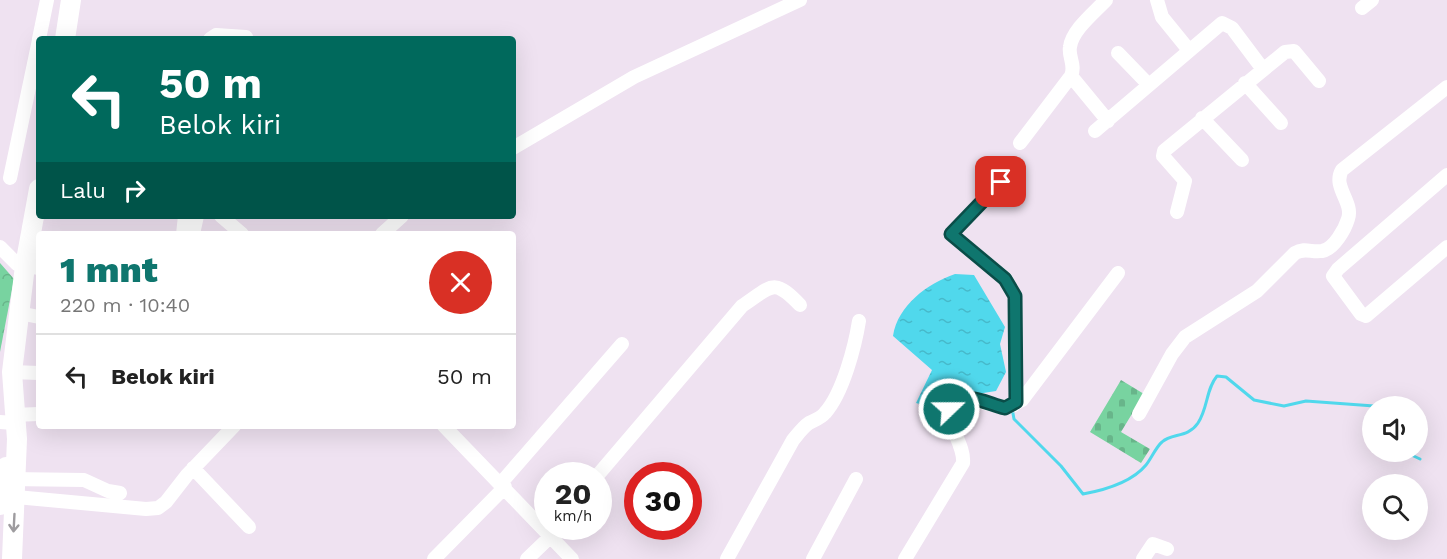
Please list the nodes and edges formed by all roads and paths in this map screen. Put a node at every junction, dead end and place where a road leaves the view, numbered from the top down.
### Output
1 (800, 0) edge
2 (1106, 0) edge
3 (1157, 0) edge
4 (46, 6) edge
5 (70, 8) edge
6 (40, 36) edge
7 (65, 36) edge
8 (214, 36) edge
9 (231, 36) edge
10 (1188, 49) junction
11 (1118, 53) dead end
12 (36, 54) edge
13 (1262, 68) junction
14 (1071, 75) junction
15 (1319, 81) dead end
16 (1245, 83) junction
17 (1148, 84) junction
18 (1447, 87) edge
19 (1202, 118) junction
20 (1108, 121) junction
21 (1281, 123) dead end
22 (1095, 131) dead end
23 (1020, 143) dead end
24 (516, 145) edge
25 (1242, 160) dead end
26 (1447, 175) edge
27 (10, 178) dead end
28 (1001, 182) dead end
29 (1177, 212) dead end
30 (36, 219) edge
31 (224, 219) edge
32 (399, 219) edge
33 (238, 231) edge
34 (385, 231) edge
35 (0, 247) edge
36 (1447, 247) edge
37 (32, 267) edge
38 (1118, 273) dead end
39 (800, 305) dead end
40 (19, 313) junction
41 (36, 316) edge
42 (859, 321) dead end
43 (622, 344) dead end
44 (8, 371) edge
45 (36, 373) edge
46 (1012, 405) junction
47 (1139, 414) dead end
48 (36, 415) edge
49 (9, 420) edge
50 (231, 429) edge
51 (447, 429) edge
52 (609, 462) edge
53 (193, 468) junction
54 (856, 479) dead end
55 (503, 485) junction
56 (9, 490) edge
57 (120, 493) dead end
58 (534, 516) edge
59 (249, 527) dead end
60 (543, 540) edge
61 (557, 540) edge
62 (1167, 549) dead end
63 (12, 559) edge
64 (434, 559) edge
65 (526, 559) edge
66 (572, 559) edge
67 (727, 559) edge
68 (813, 559) edge
69 (905, 559) edge
70 (1143, 559) edge

1 - 24 street
2 - 14 street
3 - 10 street
4 - 5 street
4 - 6 street
5 - 7 highway
8 - 9 street
10 - 13 street
10 - 17 street
11 - 17 street
12 - 27 street
13 - 15 street
13 - 16 street
14 - 20 street
14 - 23 street
16 - 19 street
16 - 21 street
17 - 20 street
18 - 47 street
19 - 25 street
19 - 29 street
20 - 22 street
26 - 36 street
28 - 46 street
30 - 37 highway
31 - 33 street
32 - 34 street
35 - 37 street
37 - 40 highway
38 - 46 street
39 - 52 street
40 - 41 street
40 - 44 highway
42 - 67 street
43 - 55 street
44 - 45 street
44 - 49 highway
46 - 69 street
48 - 49 street
49 - 56 highway
50 - 53 street
51 - 55 street
53 - 56 street
53 - 59 street
54 - 68 street
55 - 58 street
55 - 64 street
56 - 57 street
56 -> 63 highway
60 - 65 street
61 - 66 street
62 - 70 street

